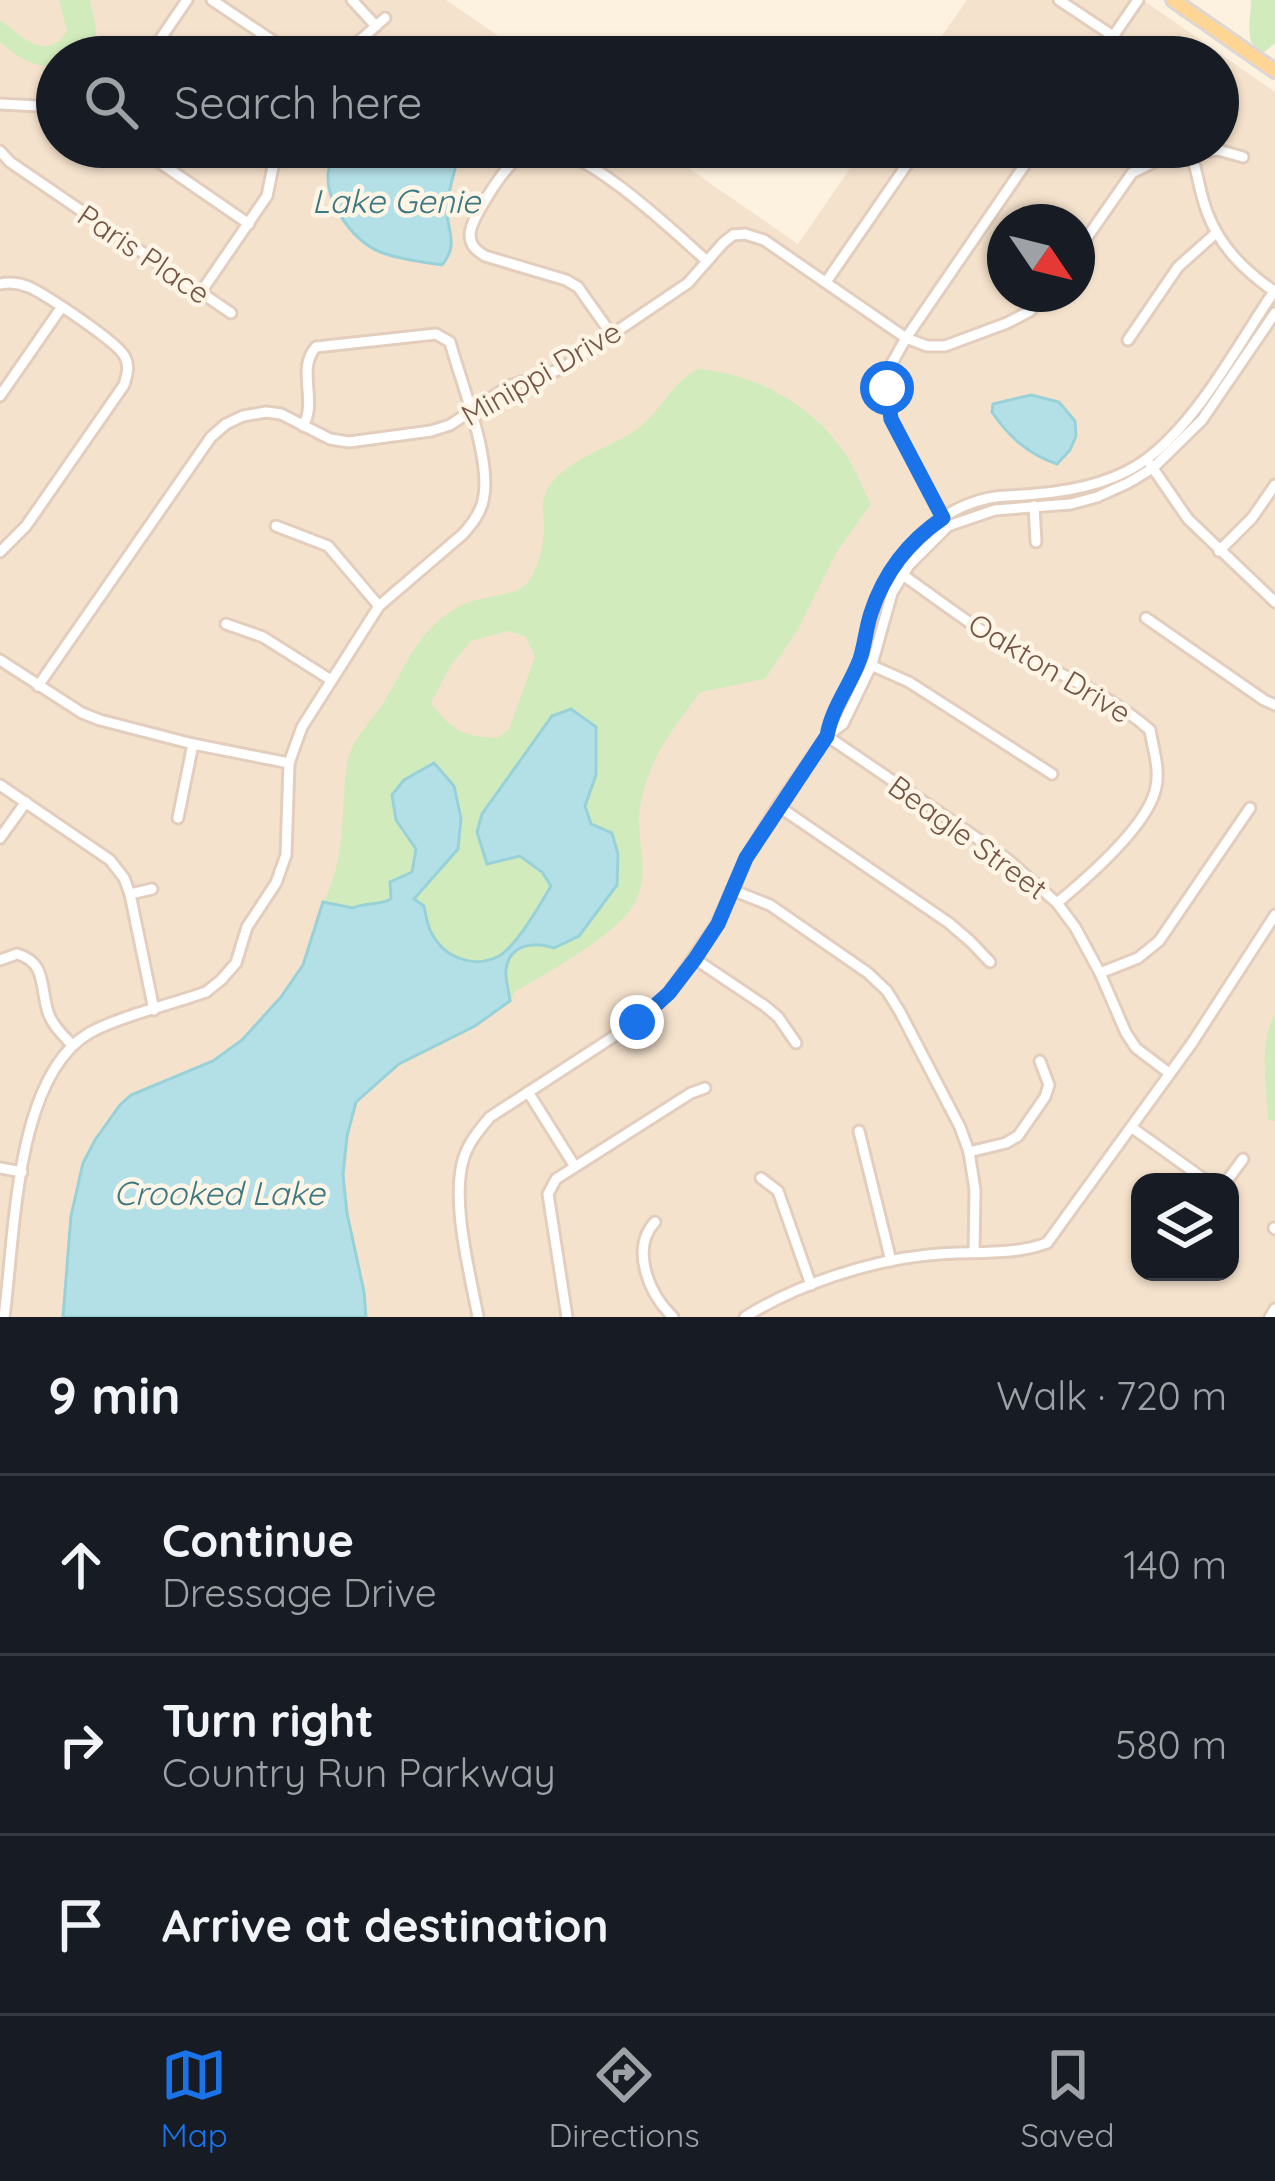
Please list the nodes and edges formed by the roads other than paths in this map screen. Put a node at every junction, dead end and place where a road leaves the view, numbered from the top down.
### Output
1 (188, 0) edge
2 (212, 0) edge
3 (352, 0) edge
4 (1059, 0) edge
5 (1138, 0) edge
6 (1173, 0) edge
7 (163, 36) edge
8 (266, 36) edge
9 (365, 36) edge
10 (1113, 36) joint
11 (1225, 36) edge
12 (1239, 46) edge
13 (1275, 71) edge
14 (0, 104) edge
15 (36, 106) edge
16 (0, 151) edge
17 (1239, 156) edge
18 (1243, 157) dead end
19 (167, 168) edge
20 (274, 168) edge
21 (509, 168) edge
22 (589, 168) edge
23 (905, 168) edge
24 (1023, 168) edge
25 (1142, 168) edge
26 (1195, 168) edge
27 (249, 224) junction
28 (1095, 226) edge
29 (1216, 233) junction
30 (707, 261) junction
31 (826, 282) junction
32 (0, 284) edge
33 (1274, 291) edge
34 (201, 292) junction
35 (62, 308) junction
36 (1028, 312) edge
37 (231, 313) dead end
38 (1275, 313) edge
39 (612, 335) junction
40 (906, 338) junction
41 (1128, 340) dead end
42 (0, 396) edge
43 (472, 412) junction
44 (303, 426) junction
45 (1150, 464) junction
46 (1275, 485) edge
47 (1034, 500) junction
48 (945, 522) junction
49 (276, 526) dead end
50 (1036, 542) dead end
51 (1219, 551) junction
52 (0, 552) edge
53 (893, 568) junction
54 (904, 576) junction
55 (1275, 602) edge
56 (379, 606) junction
57 (1146, 618) dead end
58 (226, 624) dead end
59 (0, 660) edge
60 (860, 661) junction
61 (872, 664) junction
62 (331, 680) junction
63 (38, 686) junction
64 (1275, 705) edge
65 (827, 736) junction
66 (193, 744) junction
67 (289, 763) junction
68 (1052, 774) dead end
69 (0, 785) edge
70 (26, 802) junction
71 (778, 806) junction
72 (1250, 808) dead end
73 (178, 818) dead end
74 (0, 838) edge
75 (152, 889) dead end
76 (732, 890) junction
77 (130, 894) junction
78 (1057, 903) junction
79 (1275, 915) edge
80 (695, 959) junction
81 (0, 960) edge
82 (989, 962) dead end
83 (1100, 973) junction
84 (154, 1010) junction
85 (796, 1043) dead end
86 (72, 1046) junction
87 (1040, 1061) dead end
88 (1169, 1072) junction
89 (705, 1088) dead end
90 (528, 1092) junction
91 (1131, 1127) junction
92 (859, 1130) dead end
93 (969, 1152) junction
94 (1243, 1159) dead end
95 (574, 1165) junction
96 (0, 1168) edge
97 (22, 1172) junction
98 (1195, 1173) edge
99 (1233, 1173) edge
100 (761, 1178) dead end
101 (655, 1222) dead end
102 (974, 1252) junction
103 (891, 1261) junction
104 (811, 1285) junction
105 (4, 1290) edge
106 (1275, 1309) edge
107 (4, 1317) edge
108 (478, 1317) edge
109 (567, 1317) edge
110 (673, 1317) edge
111 (745, 1317) edge
112 (1270, 1317) edge

1 - 7 street
2 - 8 street
3 - 9 street
4 - 10 street
5 - 10 street
6 - 11 main road
12 - 13 main road
14 - 15 street
16 - 34 street, Paris Place
17 - 18 street
19 - 27 street
20 - 27 street
21 - 39 street
22 - 30 street
23 - 31 street
24 - 40 street
25 - 28 street
26 - 29 street
27 - 34 street
29 - 33 street
29 - 41 street
30 - 31 street, Minippi Drive
30 - 39 street, Minippi Drive
31 - 40 street
32 - 35 street
33 - 45 street
34 - 37 street, Paris Place
35 - 42 street
35 - 52 street
36 - 40 street
38 - 45 street
39 - 43 street, Minippi Drive
40 - 48 street
43 - 44 street, Minippi Drive
43 - 44 street
43 - 56 street
44 - 63 street, Minippi Drive
45 - 47 street
45 - 51 street
46 - 51 street
47 - 48 street
47 - 50 street
48 - 53 street
48 - 54 street
49 - 56 street
51 - 55 street
53 - 54 street, Oakton Drive
53 - 60 street
54 - 61 street
54 - 78 street, Oakton Drive
56 - 62 street
57 - 64 street
58 - 62 street
59 - 63 street
60 - 61 street
60 - 65 street
61 - 65 street
61 - 68 street
62 - 67 street
63 - 66 street
65 - 71 street
65 - 78 street, Beagle Street
66 - 67 street
66 - 73 street
67 - 84 street
69 - 70 street
70 - 74 street
70 - 77 street
71 - 76 street
71 - 82 street
72 - 83 street
75 - 77 street
76 - 80 street
76 - 93 street
77 - 84 street
78 - 83 street, Beagle Street
79 - 88 street
80 - 85 street
80 - 90 street
81 - 86 street
83 - 88 street, Beagle Street
84 - 86 street
86 - 97 street
87 - 93 street
88 - 91 street
89 - 95 street
90 - 95 street
90 - 108 street
91 - 98 street
91 - 102 street
92 - 103 street
93 - 102 street
94 - 99 street
95 - 109 street
96 - 97 street
97 - 105 street
100 - 104 street
101 - 110 street
102 - 103 street
103 - 104 street
104 - 111 street
105 - 107 street
106 - 112 street

